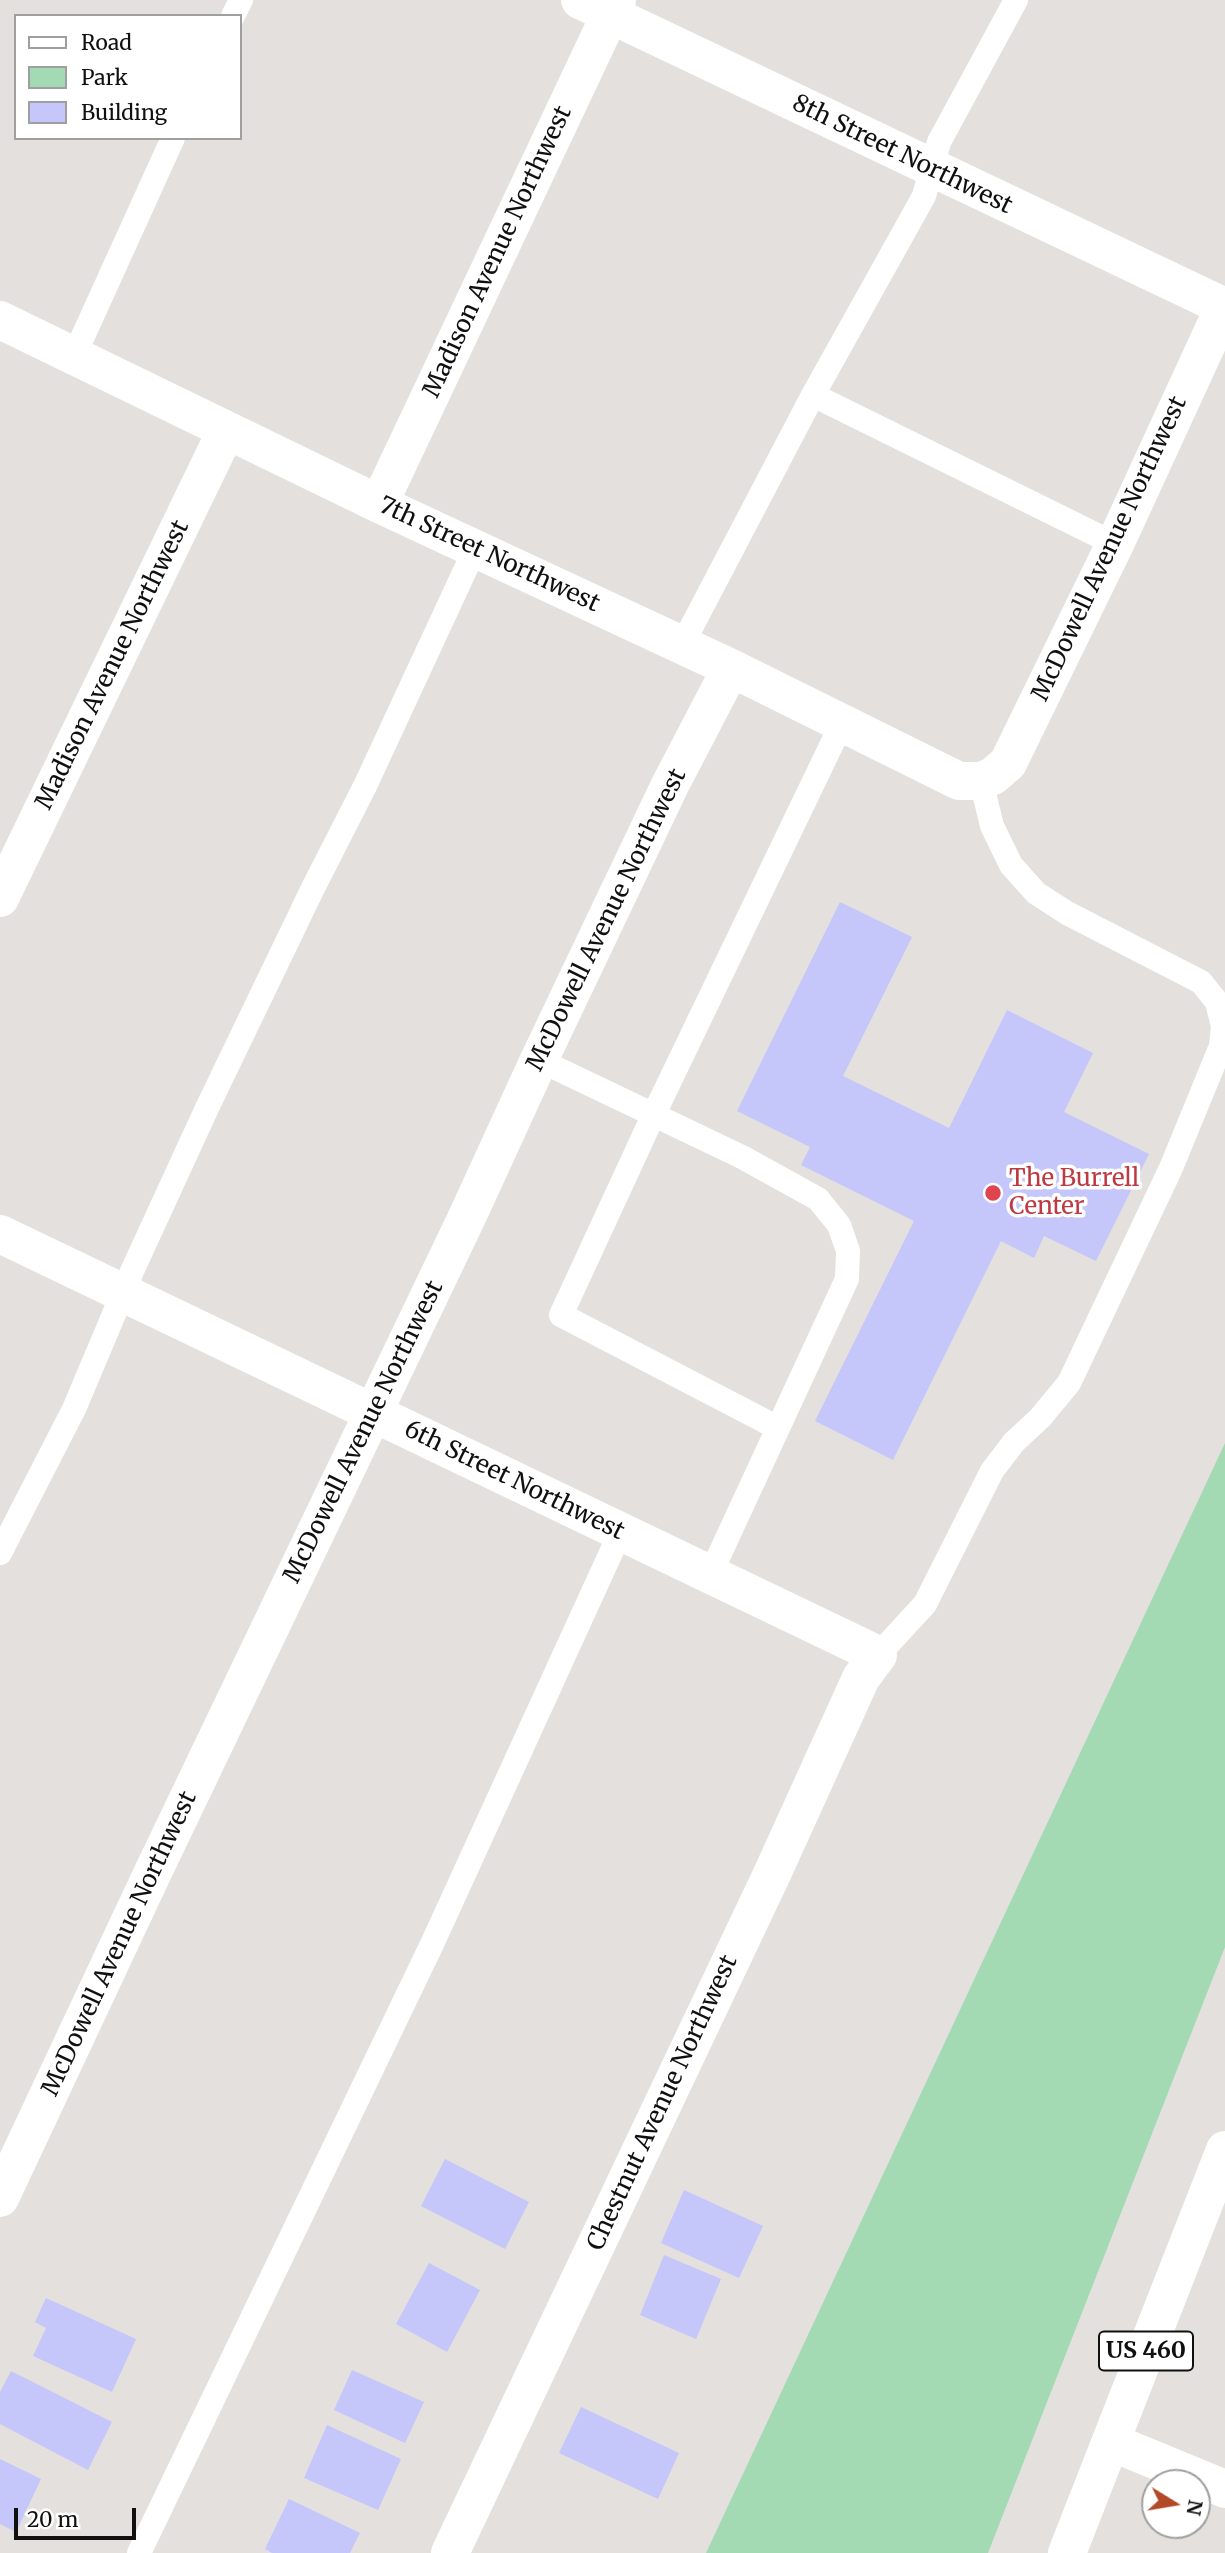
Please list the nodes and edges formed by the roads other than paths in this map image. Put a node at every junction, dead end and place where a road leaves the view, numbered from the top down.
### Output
1 (1016, 0) edge
2 (602, 5) edge
3 (172, 140) edge
4 (933, 170) junction
5 (1225, 307) edge
6 (0, 320) edge
7 (74, 356) junction
8 (813, 395) junction
9 (226, 431) junction
10 (379, 504) junction
11 (1115, 544) junction
12 (475, 549) junction
13 (682, 645) junction
14 (731, 668) junction
15 (842, 723) junction
16 (981, 780) junction
17 (0, 898) edge
18 (539, 1060) junction
19 (653, 1116) junction
20 (0, 1234) edge
21 (125, 1292) junction
22 (373, 1413) junction
23 (778, 1428) junction
24 (620, 1532) junction
25 (0, 1553) edge
26 (710, 1575) junction
27 (878, 1654) junction
28 (1225, 2150) edge
29 (0, 2198) edge
30 (1111, 2442) junction
31 (1225, 2489) edge
32 (139, 2553) edge
33 (450, 2553) edge
34 (1067, 2553) edge

1 - 4 lane
2 - 4 street, 8th Street Northwest
2 - 10 street, Madison Avenue Northwest
3 - 7 lane
4 - 5 street, 8th Street Northwest
4 - 8 lane
5 - 11 street, McDowell Avenue Northwest
6 - 7 street, 7th Street Northwest
7 - 9 street, 7th Street Northwest
8 - 11 lane
8 - 13 lane
9 - 10 street, 7th Street Northwest
9 - 17 street, Madison Avenue Northwest
10 - 12 street, 7th Street Northwest
11 - 16 street, McDowell Avenue Northwest
12 - 13 street, 7th Street Northwest
12 - 21 lane
13 - 14 street, 7th Street Northwest
14 - 15 street, 7th Street Northwest
14 - 18 street, McDowell Avenue Northwest
15 - 16 street, 7th Street Northwest
15 - 19 lane
16 - 27 lane
18 - 19 lane
18 - 22 street, McDowell Avenue Northwest
19 - 23 lane
19 - 23 lane
20 - 21 street, 6th Street Northwest
21 - 22 street, 6th Street Northwest
21 - 25 lane
22 - 24 street, 6th Street Northwest
22 - 29 street, McDowell Avenue Northwest
23 - 26 lane
24 - 26 street, 6th Street Northwest
24 - 32 lane
26 - 27 street, 6th Street Northwest
27 - 33 street, Chestnut Avenue Northwest
28 - 30 street, US 460
30 - 31 street
30 - 34 street, US 460

